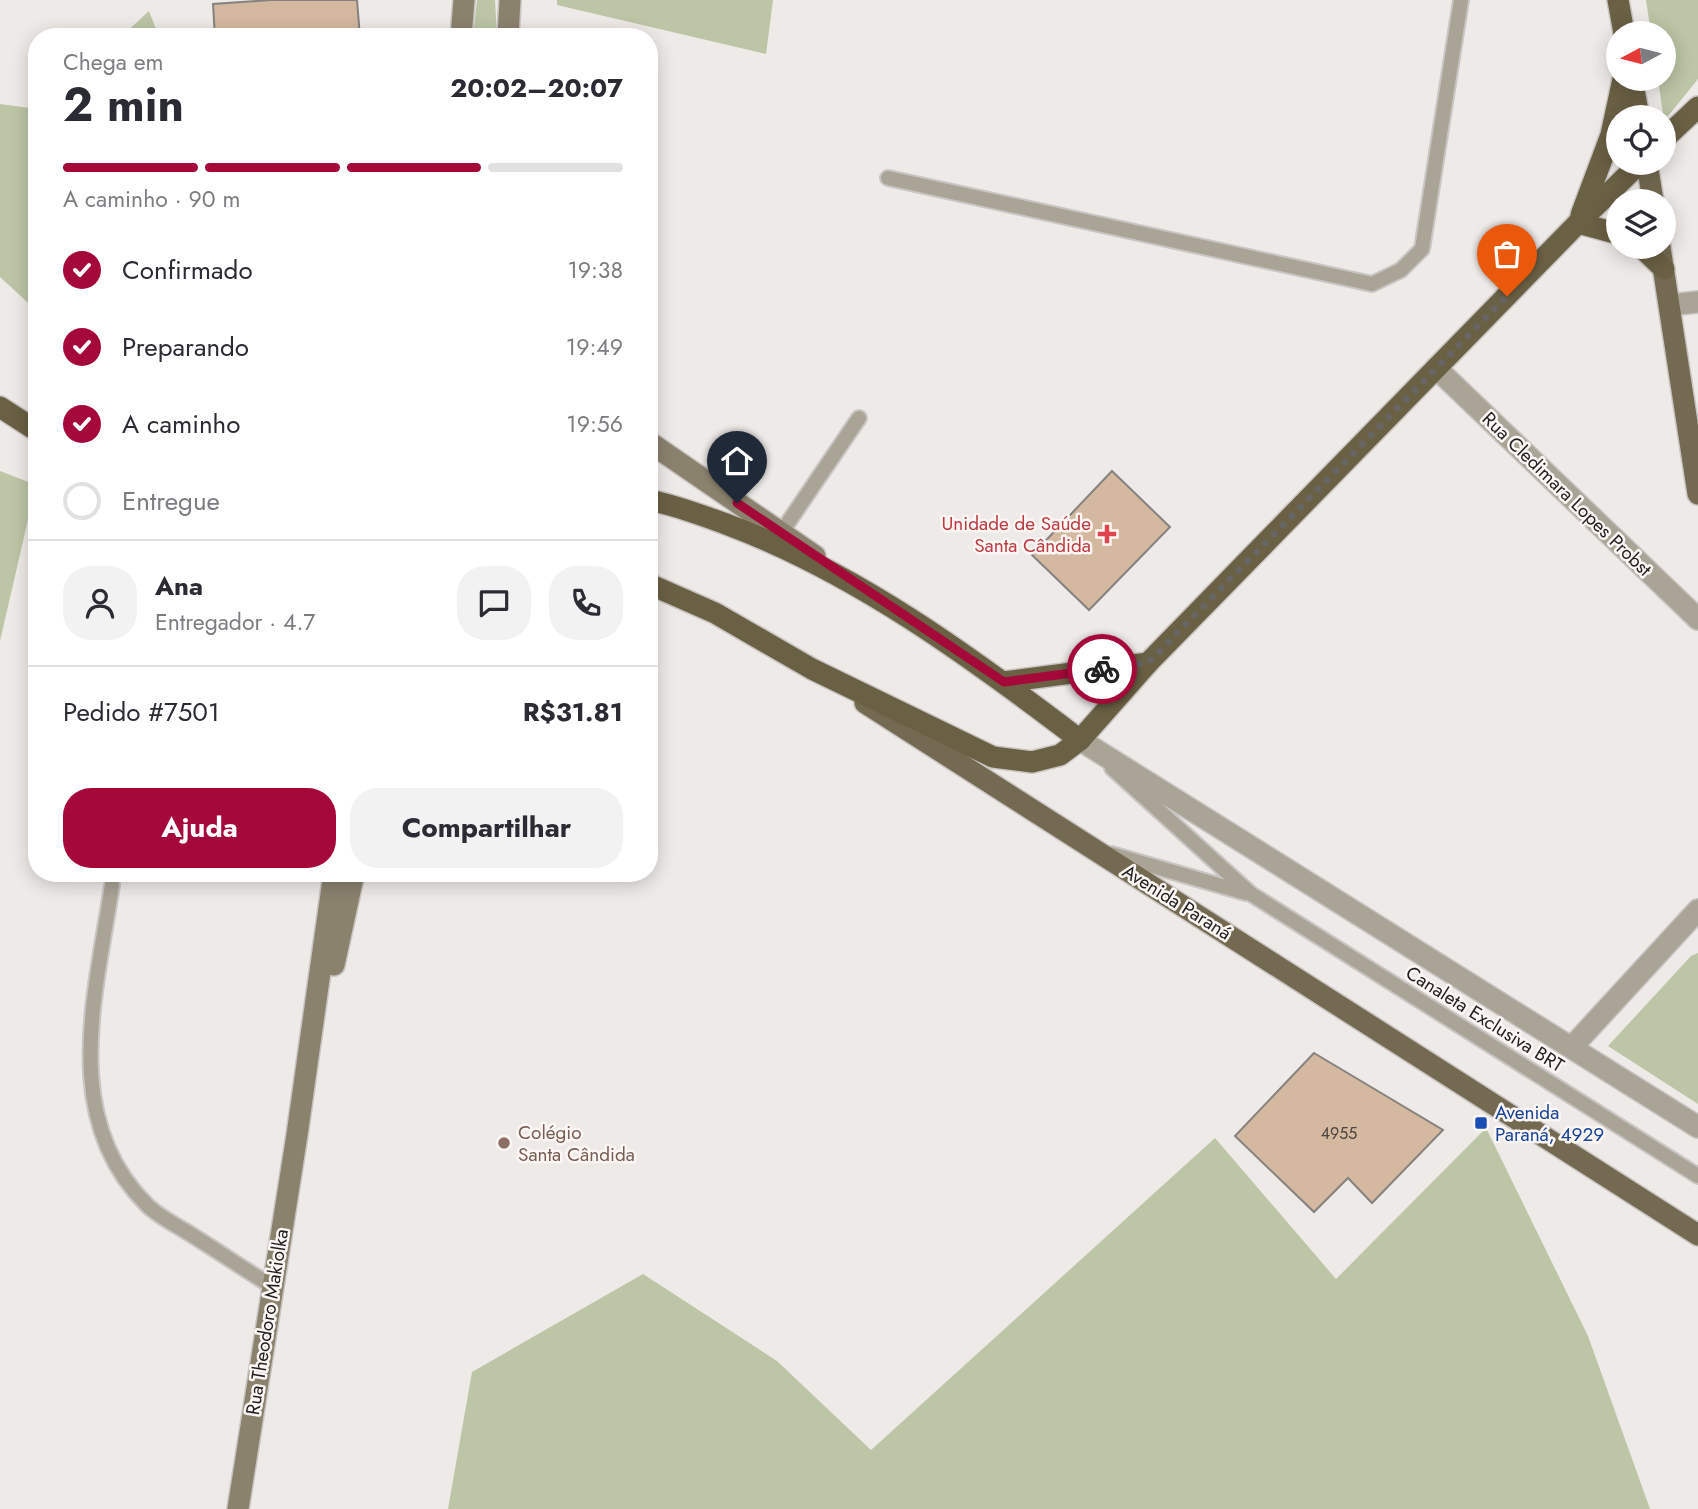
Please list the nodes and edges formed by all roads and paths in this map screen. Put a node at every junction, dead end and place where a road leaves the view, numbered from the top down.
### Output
1 (464, 0) edge
2 (510, 0) edge
3 (1461, 0) edge
4 (1618, 0) edge
5 (1622, 21) edge
6 (462, 28) edge
7 (508, 28) edge
8 (1620, 91) edge
9 (1698, 107) edge
10 (1676, 128) edge
11 (1628, 175) edge
12 (888, 178) dead end
13 (1578, 223) junction
14 (1606, 231) edge
15 (1654, 259) edge
16 (1662, 259) edge
17 (1664, 269) junction
18 (1698, 302) edge
19 (1670, 306) junction
20 (1436, 368) junction
21 (0, 407) edge
22 (859, 418) dead end
23 (28, 424) edge
24 (658, 448) edge
25 (1698, 495) edge
26 (658, 503) edge
27 (781, 533) junction
28 (658, 588) edge
29 (863, 589) junction
30 (1698, 619) edge
31 (1148, 663) junction
32 (812, 669) junction
33 (1004, 682) junction
34 (1027, 700) junction
35 (1080, 740) junction
36 (1032, 762) junction
37 (1093, 849) junction
38 (333, 882) edge
39 (352, 882) edge
40 (112, 885) dead end
41 (1251, 894) junction
42 (1698, 910) edge
43 (1572, 1048) junction
44 (1698, 1126) edge
45 (297, 1135) junction
46 (1698, 1176) edge
47 (1698, 1234) edge
48 (273, 1287) junction
49 (238, 1509) edge

1 - 6 main road
2 - 7 main road
3 - 12 lane
4 - 5 highway
8 - 13 highway
9 - 10 highway
11 - 13 highway
13 - 14 highway
13 - 20 highway
15 - 17 highway
16 - 17 main road
17 - 19 main road
18 - 19 street
19 - 25 main road
20 - 30 street, Rua Cledimara Lopes Probst
20 - 31 highway
21 - 23 highway
22 - 27 lane
24 - 27 main road
26 - 29 highway
27 - 29 main road
28 - 32 highway, Avenida Paraná
29 - 33 highway
31 - 33 highway
31 - 35 highway
32 - 36 highway
32 - 37 main road, Avenida Paraná
33 - 34 highway
34 - 35 highway
34 - 36 highway
35 - 36 highway
35 - 41 lane, Canaleta Exclusiva BRT
35 - 43 street
37 - 41 lane, Canaleta Exclusiva BRT
37 - 47 main road, Avenida Paraná
38 - 45 main road, Rua Theodoro Makiolka
39 - 45 main road, Rua Theodoro Makiolka
40 - 48 lane
41 - 46 lane, Canaleta Exclusiva BRT
42 - 43 street
43 - 44 street
45 - 48 main road, Rua Theodoro Makiolka
48 - 49 main road, Rua Theodoro Makiolka

